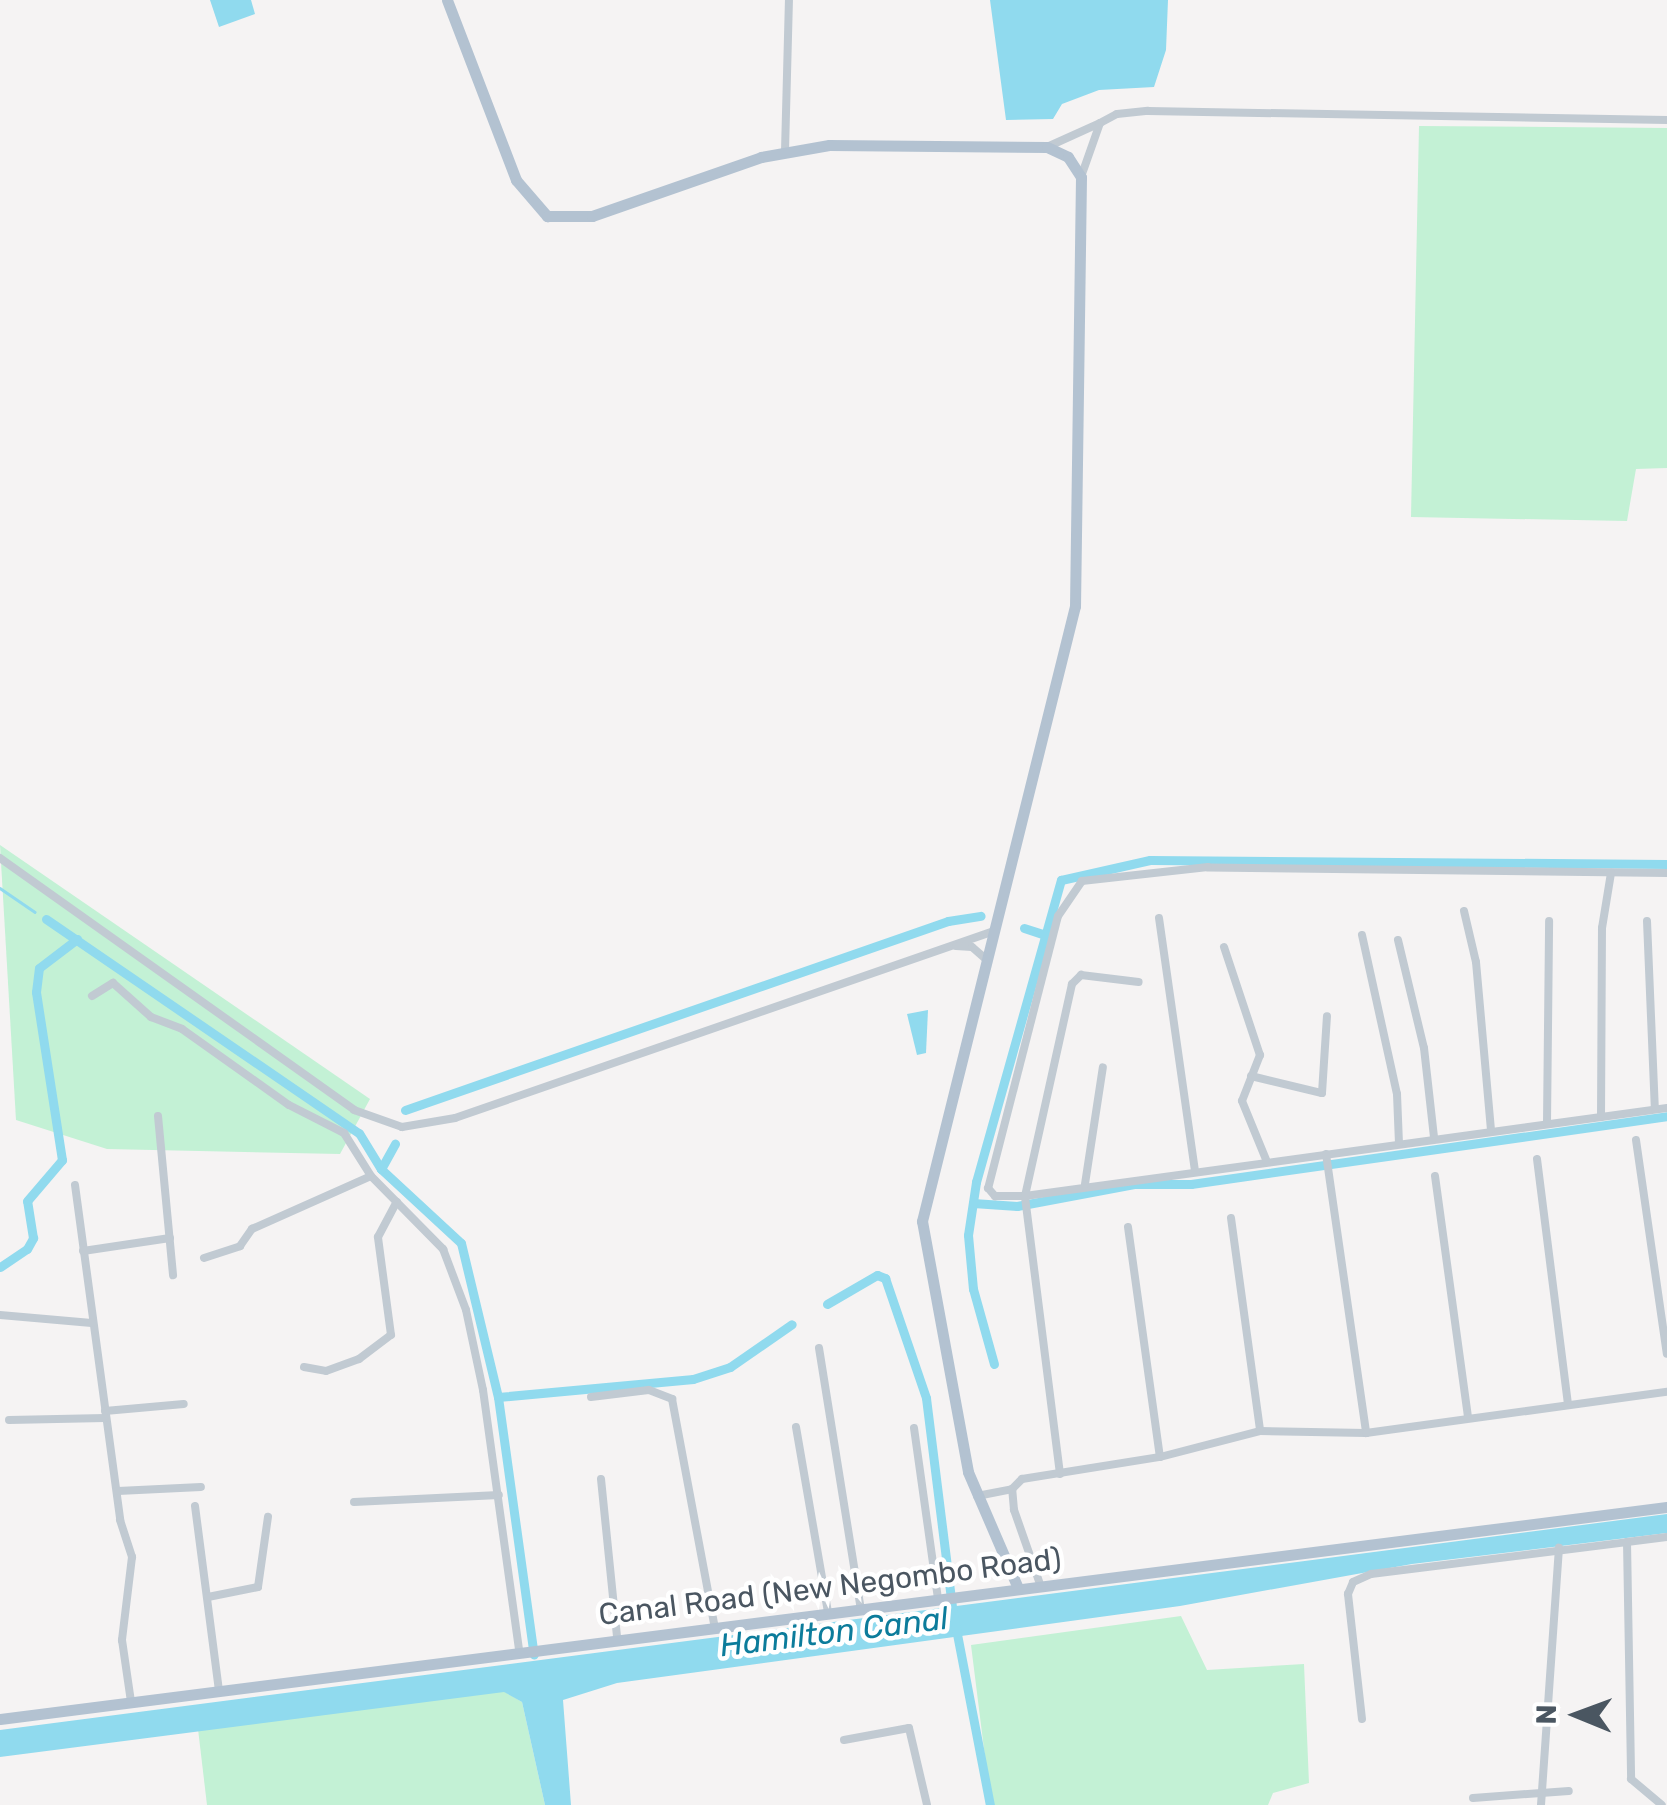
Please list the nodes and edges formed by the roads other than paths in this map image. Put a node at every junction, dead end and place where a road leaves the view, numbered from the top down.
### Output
1 (447, 0) edge
2 (789, 0) edge
3 (1667, 120) edge
4 (1100, 123) junction
5 (1047, 148) junction
6 (785, 152) junction
7 (1080, 177) junction
8 (0, 858) edge
9 (1611, 872) junction
10 (1667, 873) edge
11 (1464, 911) dead end
12 (1159, 918) dead end
13 (1549, 921) dead end
14 (1646, 921) dead end
15 (998, 930) junction
16 (1362, 935) dead end
17 (1398, 940) dead end
18 (951, 946) junction
19 (1224, 947) dead end
20 (988, 962) junction
21 (1140, 982) dead end
22 (92, 996) dead end
23 (1327, 1016) dead end
24 (1103, 1067) dead end
25 (1252, 1076) junction
26 (1667, 1108) edge
27 (1655, 1109) junction
28 (158, 1116) dead end
29 (1602, 1117) junction
30 (1547, 1123) junction
31 (1491, 1129) junction
32 (1434, 1137) junction
33 (1636, 1140) dead end
34 (1399, 1142) junction
35 (1326, 1156) junction
36 (1537, 1159) dead end
37 (1267, 1162) junction
38 (1195, 1171) junction
39 (371, 1176) junction
40 (1434, 1176) dead end
41 (1085, 1184) junction
42 (75, 1185) dead end
43 (397, 1202) junction
44 (1024, 1202) junction
45 (1231, 1218) dead end
46 (1128, 1227) dead end
47 (170, 1238) junction
48 (83, 1251) junction
49 (204, 1258) dead end
50 (172, 1275) dead end
51 (0, 1315) edge
52 (92, 1324) junction
53 (819, 1348) dead end
54 (1667, 1354) edge
55 (304, 1367) dead end
56 (1667, 1392) edge
57 (591, 1397) dead end
58 (184, 1404) dead end
59 (1568, 1405) junction
60 (104, 1415) junction
61 (1468, 1418) junction
62 (9, 1420) dead end
63 (796, 1427) dead end
64 (914, 1428) dead end
65 (1260, 1431) junction
66 (1366, 1433) junction
67 (1160, 1457) junction
68 (1060, 1474) junction
69 (601, 1479) dead end
70 (201, 1487) dead end
71 (1012, 1489) junction
72 (118, 1490) junction
73 (499, 1496) junction
74 (976, 1496) junction
75 (354, 1502) dead end
76 (194, 1506) dead end
77 (1667, 1507) edge
78 (268, 1517) dead end
79 (1667, 1538) edge
80 (1627, 1542) junction
81 (1559, 1548) junction
82 (1041, 1587) junction
83 (1018, 1588) junction
84 (208, 1597) junction
85 (939, 1598) junction
86 (862, 1609) junction
87 (828, 1613) junction
88 (714, 1624) junction
89 (617, 1637) junction
90 (521, 1650) junction
91 (219, 1690) junction
92 (130, 1702) junction
93 (1362, 1719) dead end
94 (0, 1720) edge
95 (844, 1740) dead end
96 (1569, 1791) dead end
97 (1539, 1792) junction
98 (1472, 1798) dead end
99 (927, 1805) edge
100 (1541, 1805) edge
101 (1662, 1805) edge

1 - 6 main road
2 - 6 street
3 - 4 street
4 - 5 street
4 - 7 street
5 - 6 main road
5 - 7 main road
7 - 15 main road
8 - 18 street
9 - 10 street
9 - 29 street
9 - 44 street
11 - 31 street
12 - 38 street
13 - 30 street
14 - 27 street
15 - 18 street
15 - 20 main road
16 - 34 street
17 - 32 street
18 - 20 street
19 - 25 street
20 - 74 main road
21 - 44 street
22 - 39 street
23 - 25 street
24 - 41 street
25 - 37 street
26 - 27 street
27 - 29 street
28 - 47 street
29 - 30 street
30 - 31 street
31 - 32 street
32 - 34 street
33 - 54 street
34 - 35 street
35 - 37 street
35 - 66 street
36 - 59 street
37 - 38 street
38 - 41 street
39 - 43 street
39 - 49 street
40 - 61 street
41 - 44 street
42 - 48 street
43 - 55 street
43 - 73 street
44 - 68 street
45 - 65 street
46 - 67 street
47 - 48 street
47 - 50 street
48 - 52 street
51 - 52 street
52 - 60 street
53 - 86 street
56 - 59 street
57 - 88 street
58 - 60 street
59 - 61 street
60 - 62 street
60 - 72 street
61 - 66 street
63 - 87 street
64 - 85 street
65 - 66 street
65 - 67 street
67 - 68 street
68 - 71 street
69 - 89 street
70 - 72 street
71 - 74 street
71 - 82 street
72 - 92 street
73 - 75 street
73 - 90 street
74 - 83 main road
76 - 84 street
77 - 82 main road, Canal Road (New Negombo Road)
78 - 84 street
79 - 80 street
80 - 81 street
80 - 101 street
81 - 93 street
81 - 97 street
82 - 83 main road, Canal Road (New Negombo Road)
83 - 85 main road, Canal Road (New Negombo Road)
84 - 91 street
85 - 86 main road, Canal Road (New Negombo Road)
86 - 87 main road, Canal Road (New Negombo Road)
87 - 88 main road, Canal Road (New Negombo Road)
88 - 89 main road, Canal Road (New Negombo Road)
89 - 90 main road, Canal Road (New Negombo Road)
90 - 91 main road, Canal Road (New Negombo Road)
91 - 92 main road, Canal Road (New Negombo Road)
92 - 94 main road, Canal Road (New Negombo Road)
95 - 99 street
96 - 97 street
97 - 98 street
97 - 100 street

